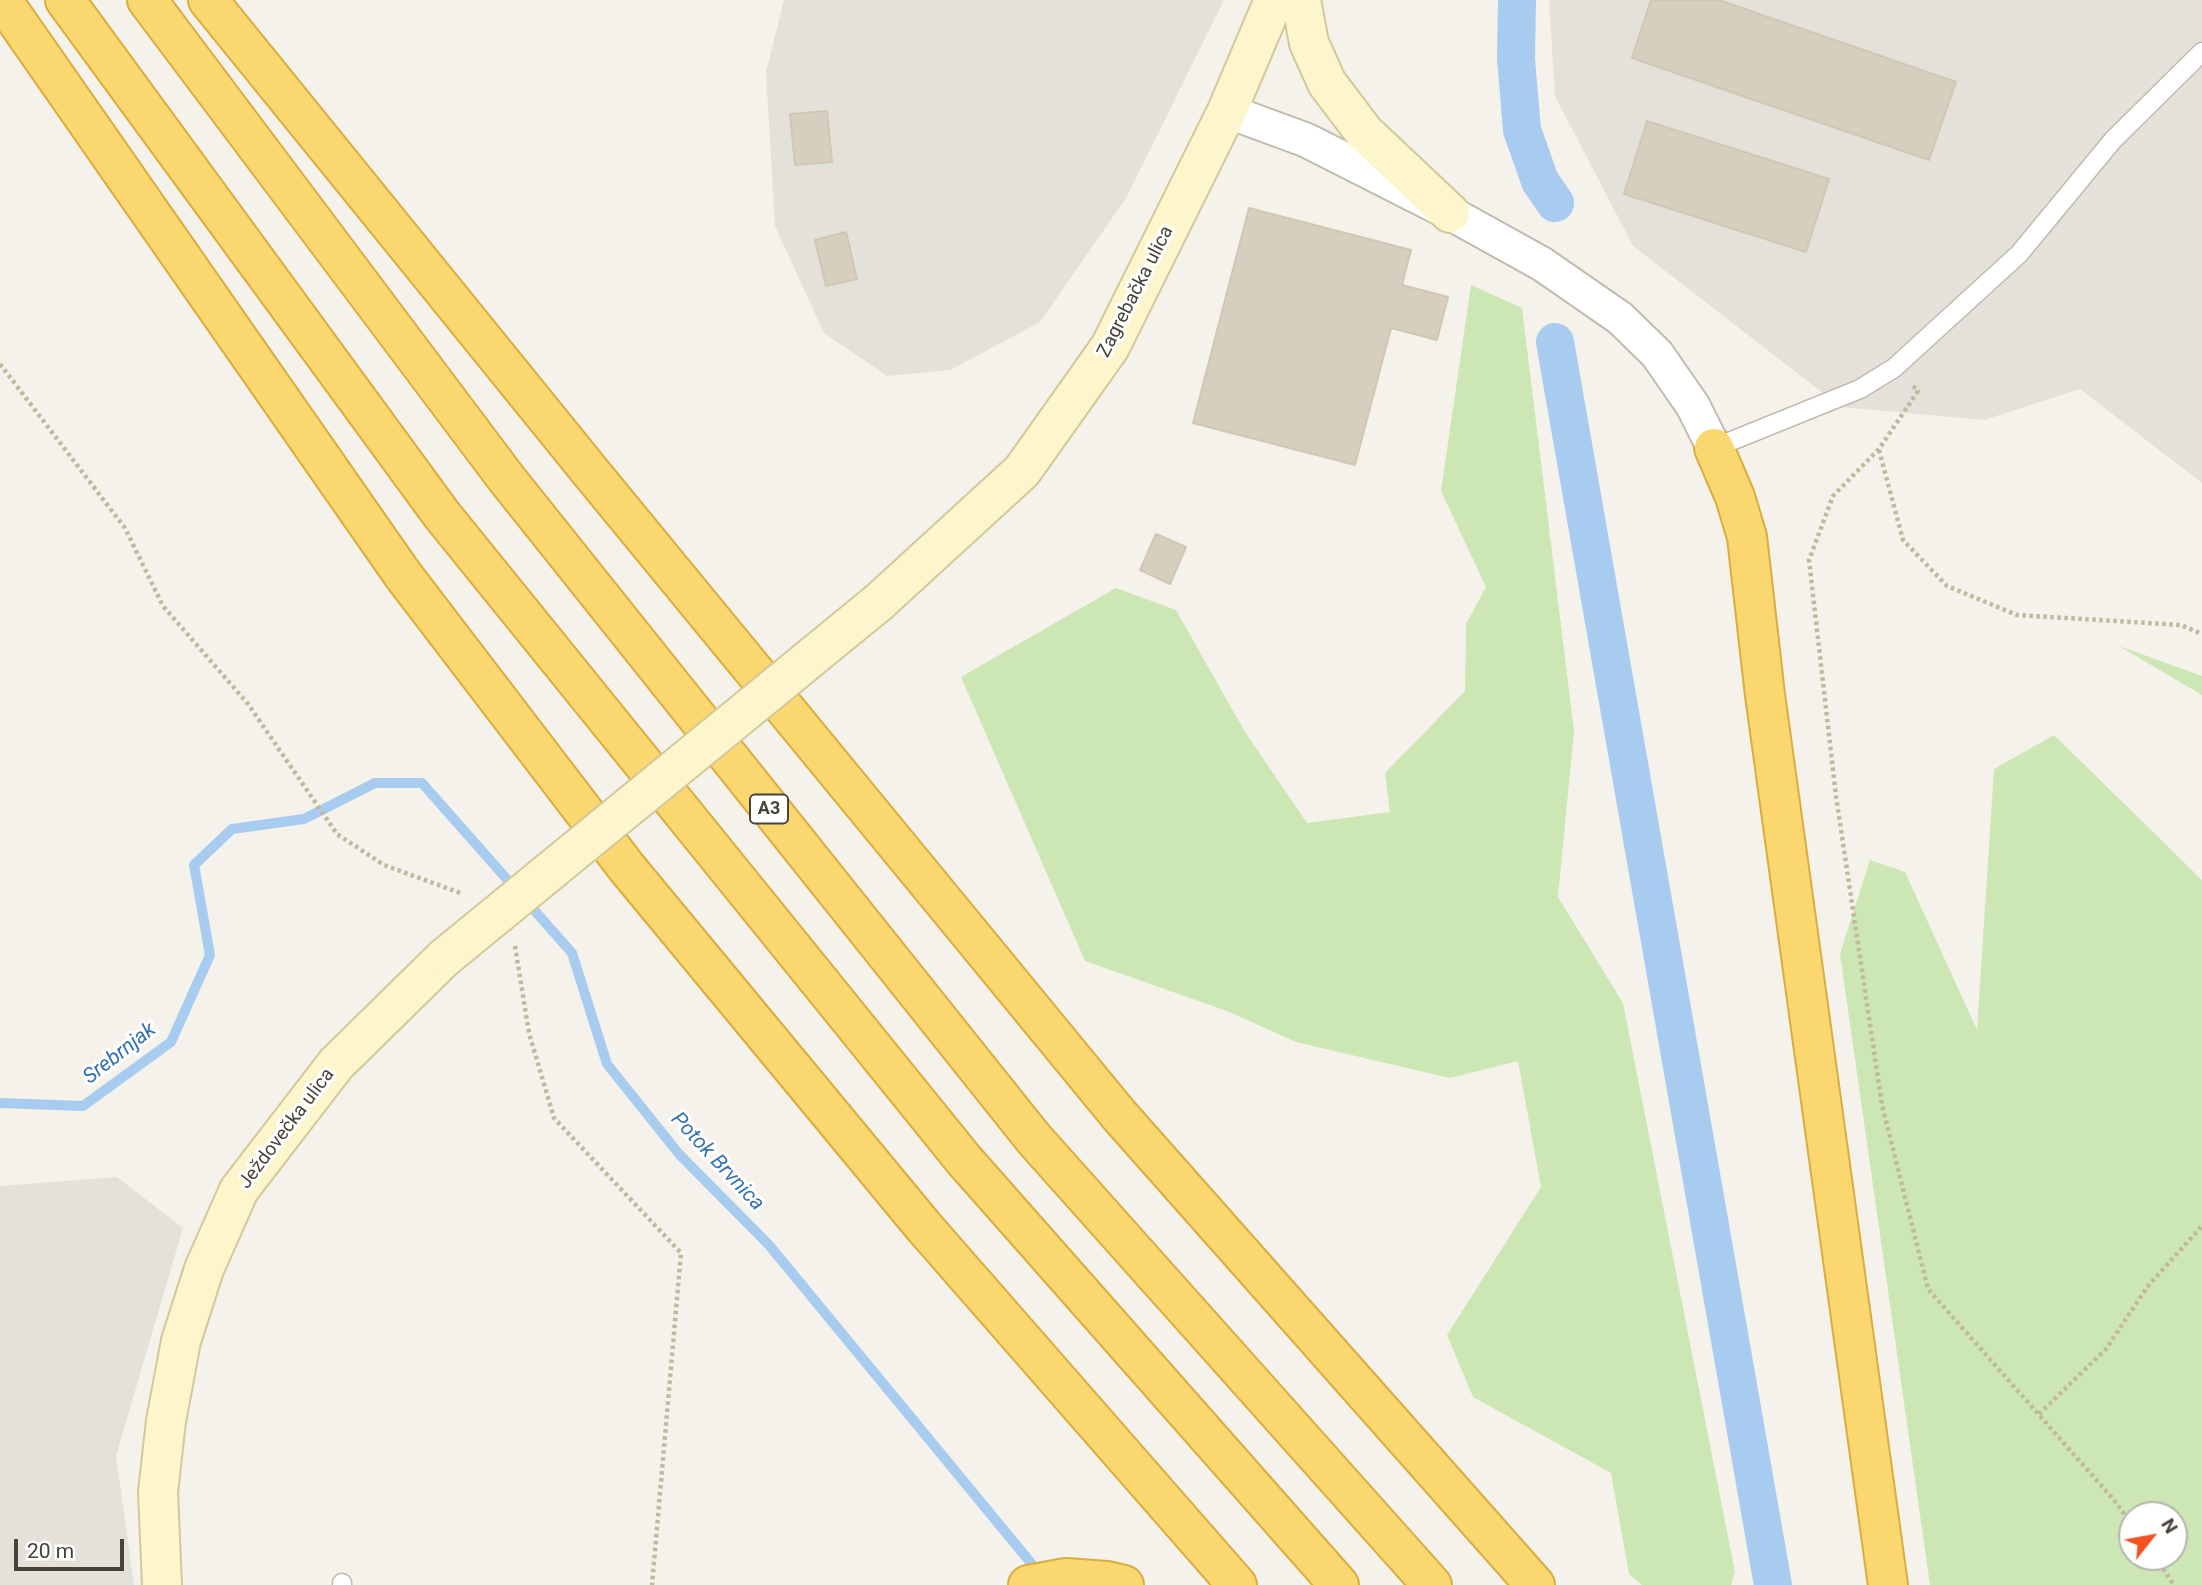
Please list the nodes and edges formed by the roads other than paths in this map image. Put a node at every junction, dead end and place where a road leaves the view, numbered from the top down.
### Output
1 (2, 0) edge
2 (65, 0) edge
3 (147, 0) edge
4 (208, 0) edge
5 (1274, 0) edge
6 (1301, 0) edge
7 (2202, 52) edge
8 (1227, 111) junction
9 (1450, 213) junction
10 (1714, 447) junction
11 (444, 958) joint
12 (1115, 1583) edge
13 (162, 1585) edge
14 (1028, 1585) edge
15 (1237, 1585) edge
16 (1339, 1585) edge
17 (1432, 1585) edge
18 (1535, 1585) edge
19 (1888, 1585) edge

1 - 15 highway
2 - 16 highway
3 - 17 highway, A3
4 - 18 highway
5 - 8 main road, Zagrebačka ulica
6 - 9 main road
7 - 10 lane
8 - 9 street
8 - 11 main road, Zagrebačka ulica, bridge
9 - 10 street
10 - 19 highway
11 - 13 main road, Ježdovečka ulica
12 - 14 highway

